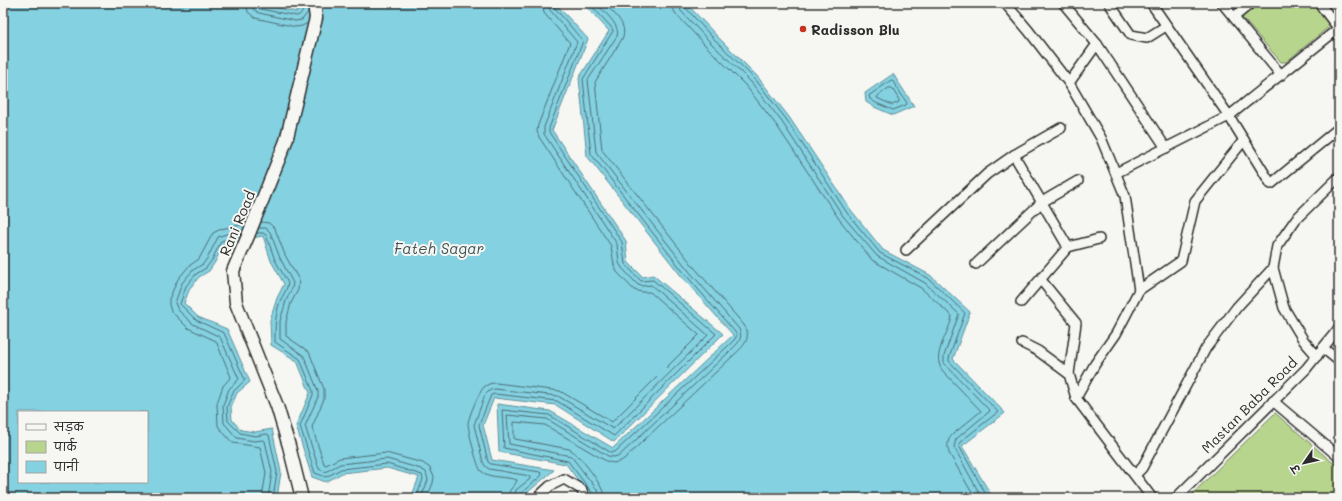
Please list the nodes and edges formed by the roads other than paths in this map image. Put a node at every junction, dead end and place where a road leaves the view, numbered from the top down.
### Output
1 (314, 3) edge
2 (1005, 3) edge
3 (1063, 3) edge
4 (1109, 3) edge
5 (1151, 3) edge
6 (1222, 3) edge
7 (1251, 3) edge
8 (1319, 3) edge
9 (1234, 17) junction
10 (1166, 26) junction
11 (1339, 28) edge
12 (1097, 44) junction
13 (1281, 75) junction
14 (1069, 83) junction
15 (1229, 116) junction
16 (1061, 128) dead end
17 (1339, 128) edge
18 (1244, 140) junction
19 (1166, 148) junction
20 (1014, 155) junction
21 (1116, 174) junction
22 (1339, 177) edge
23 (1078, 181) dead end
24 (1042, 202) junction
25 (1099, 239) dead end
26 (1068, 248) junction
27 (906, 250) dead end
28 (976, 264) dead end
29 (1273, 268) junction
30 (1041, 280) junction
31 (1139, 290) junction
32 (1021, 302) dead end
33 (1339, 328) edge
34 (1022, 343) dead end
35 (1323, 348) junction
36 (1317, 356) junction
37 (1339, 361) edge
38 (1069, 374) junction
39 (1076, 398) junction
40 (1274, 401) junction
41 (1339, 457) edge
42 (1135, 476) junction
43 (302, 498) edge
44 (537, 498) edge
45 (584, 498) edge
46 (1152, 498) edge
47 (1176, 498) edge

1 - 43 street, Rani Road
2 - 14 street
3 - 12 street
4 - 10 street
5 - 10 street
6 - 9 street
7 - 9 street
8 - 11 street
9 - 13 street
10 - 15 street
11 - 13 street
12 - 14 street
12 - 19 street
13 - 15 street
14 - 21 street
15 - 18 street
15 - 19 street
16 - 20 street
17 - 18 street
18 - 31 street
19 - 21 street
20 - 24 street
20 - 27 street
21 - 31 street
22 - 29 street
23 - 24 street
24 - 26 street
24 - 28 street
25 - 26 street
26 - 30 street
29 - 36 street
29 - 42 street
30 - 32 street
30 - 38 street
31 - 39 street
33 - 35 street, Mastan Baba Road
34 - 38 street
35 - 36 street, Mastan Baba Road
35 - 37 street
36 - 40 street, Mastan Baba Road
38 - 39 street
39 - 42 street
40 - 41 street
40 - 47 street, Mastan Baba Road
42 - 46 street
44 - 45 street

